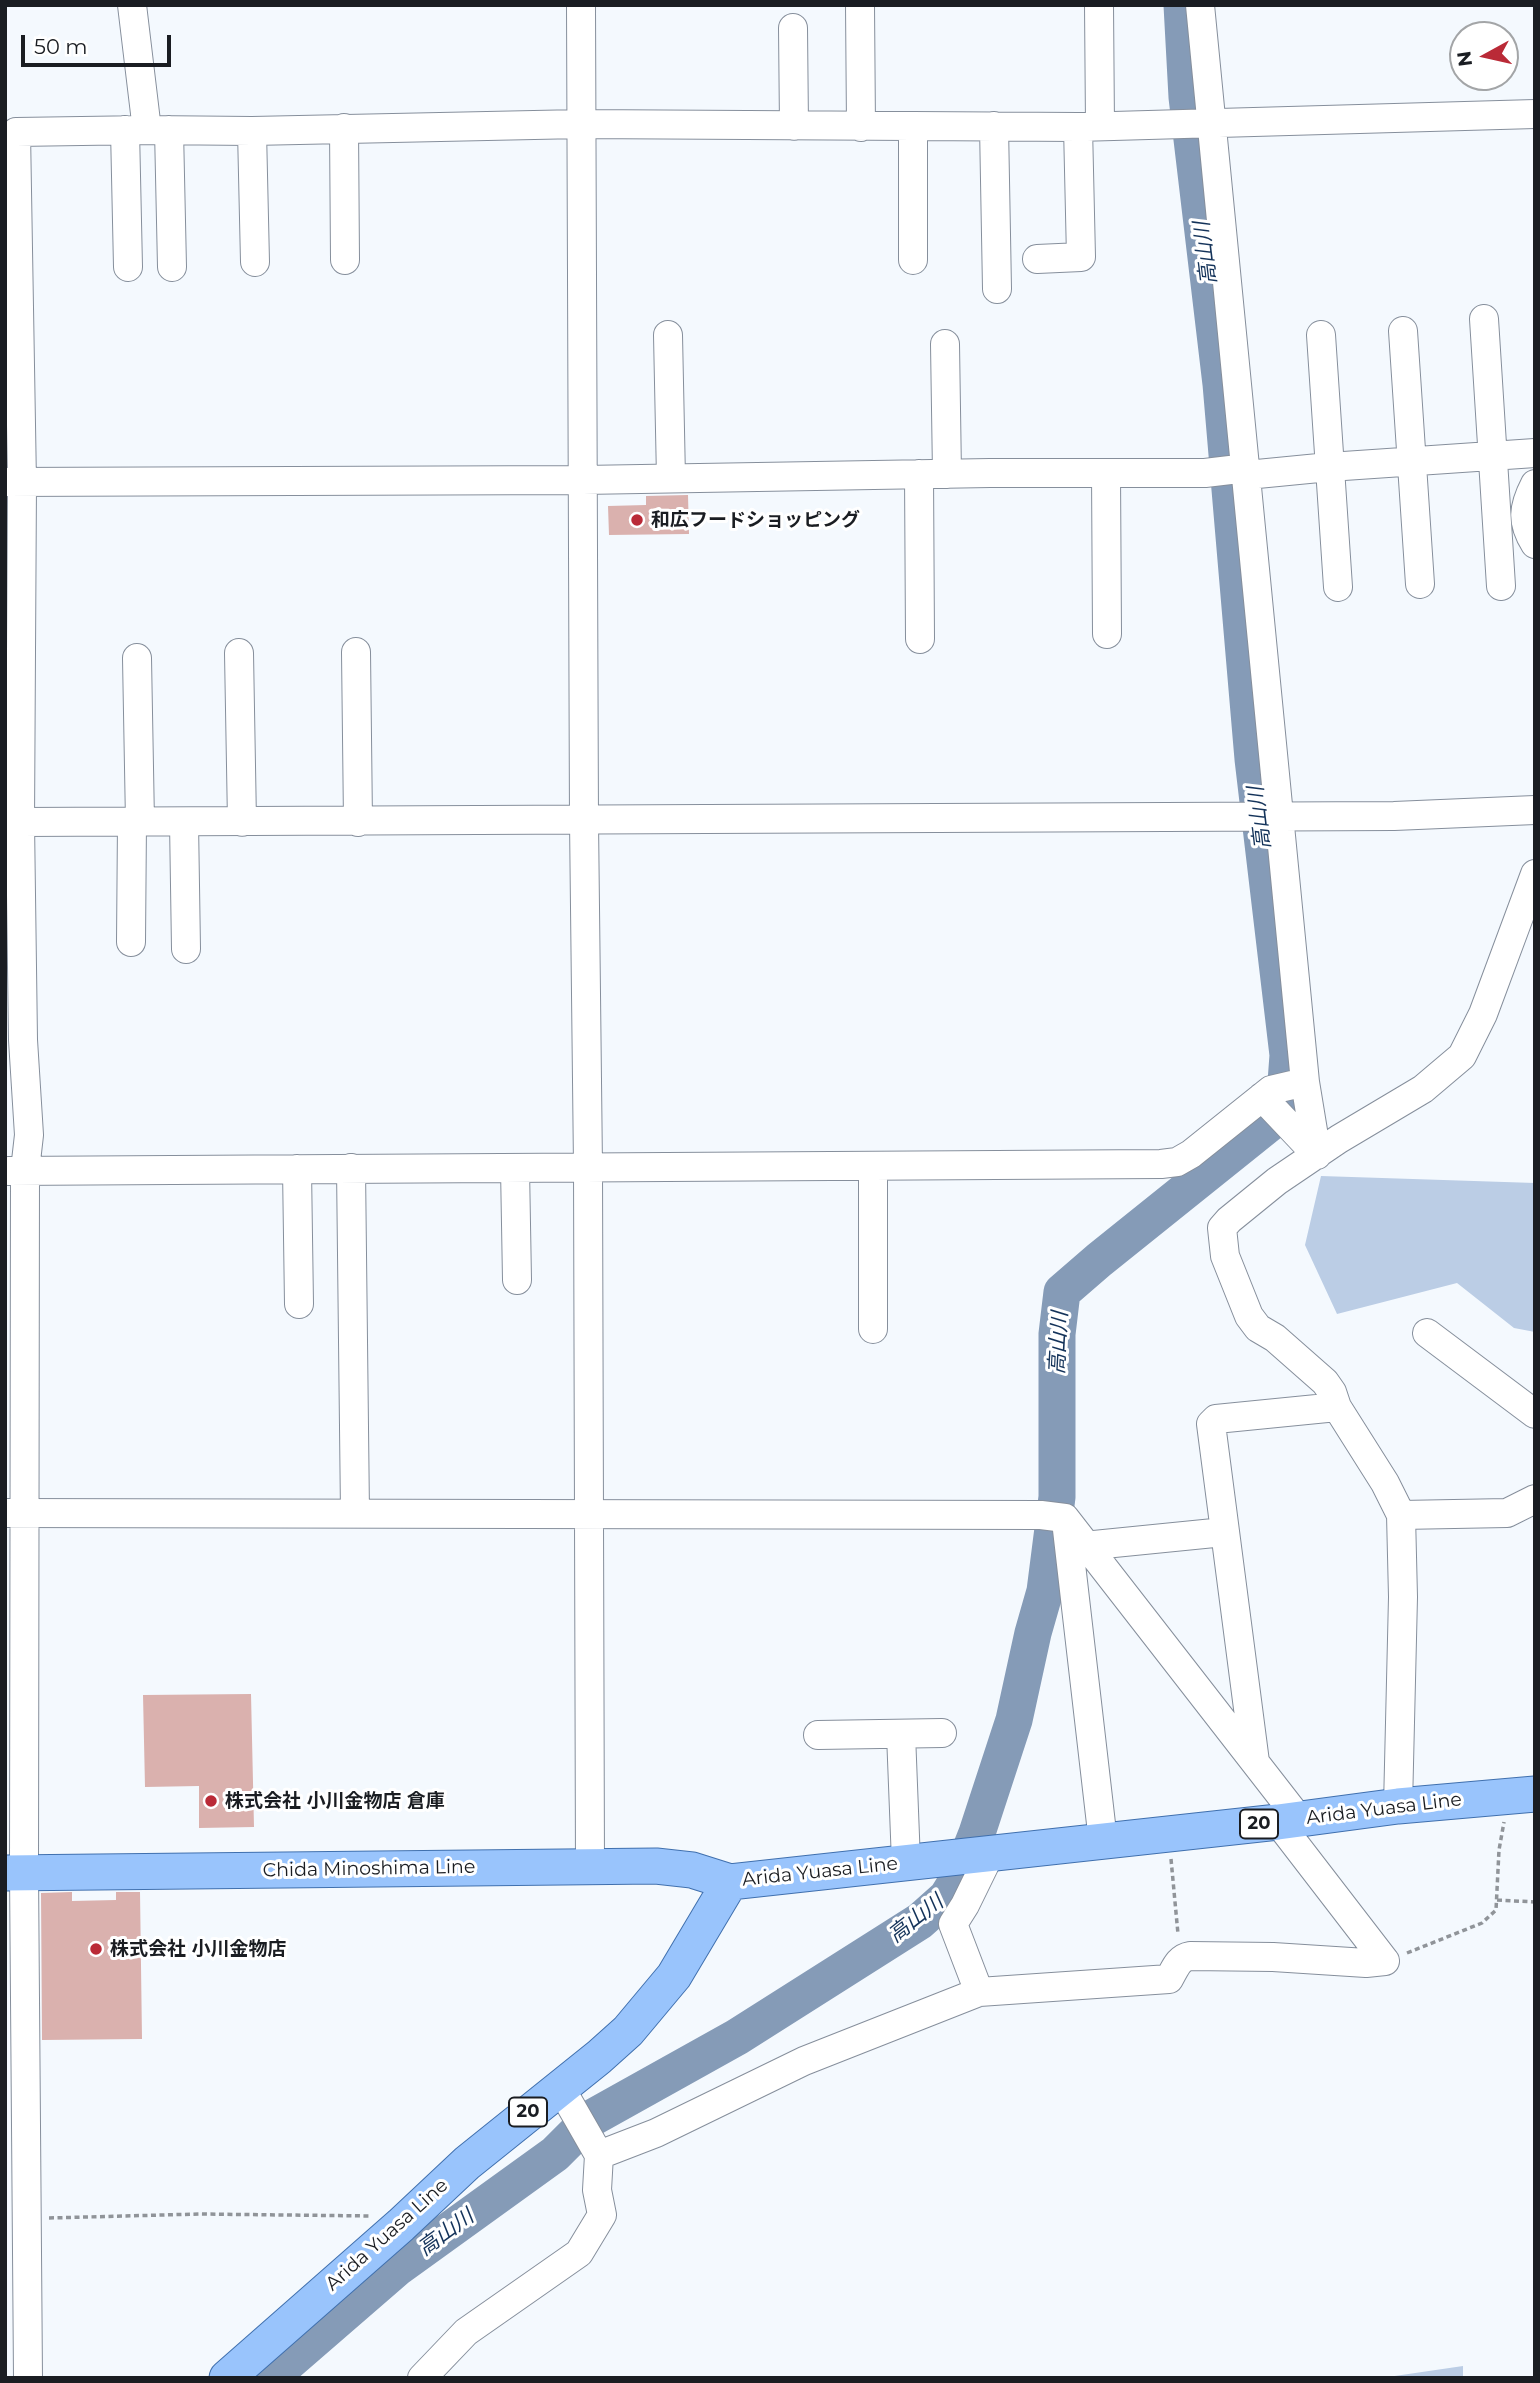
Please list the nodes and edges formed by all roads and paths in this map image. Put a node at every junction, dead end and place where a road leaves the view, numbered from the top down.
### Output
1 (132, 5) edge
2 (581, 5) edge
3 (860, 5) edge
4 (1098, 5) edge
5 (1200, 5) edge
6 (793, 28) dead end
7 (1535, 114) edge
8 (581, 124) junction
9 (1210, 125) junction
10 (794, 126) junction
11 (994, 126) junction
12 (861, 127) junction
13 (913, 127) junction
14 (1089, 127) junction
15 (344, 128) junction
16 (147, 130) junction
17 (252, 131) junction
18 (1037, 259) dead end
19 (345, 260) dead end
20 (914, 260) dead end
21 (255, 262) dead end
22 (128, 267) dead end
23 (172, 267) dead end
24 (997, 289) dead end
25 (1483, 319) dead end
26 (1403, 331) dead end
27 (668, 335) dead end
28 (1321, 335) dead end
29 (945, 344) dead end
30 (1535, 453) edge
31 (1492, 455) junction
32 (1412, 462) junction
33 (1329, 467) junction
34 (1247, 472) junction
35 (1105, 473) junction
36 (919, 474) junction
37 (947, 474) junction
38 (671, 478) junction
39 (583, 480) junction
40 (14, 482) edge
41 (1535, 484) edge
42 (1535, 544) edge
43 (1420, 584) dead end
44 (1501, 586) dead end
45 (1338, 587) dead end
46 (1107, 634) dead end
47 (919, 639) dead end
48 (356, 652) dead end
49 (239, 653) dead end
50 (137, 658) dead end
51 (1535, 810) edge
52 (1280, 817) junction
53 (584, 821) junction
54 (20, 822) junction
55 (136, 822) junction
56 (184, 822) junction
57 (242, 822) junction
58 (358, 822) junction
59 (1535, 874) edge
60 (131, 942) dead end
61 (186, 949) dead end
62 (1305, 1082) junction
63 (1262, 1097) junction
64 (1317, 1155) junction
65 (873, 1166) junction
66 (588, 1167) junction
67 (351, 1168) junction
68 (515, 1168) junction
69 (297, 1169) junction
70 (15, 1170) edge
71 (517, 1280) dead end
72 (299, 1304) dead end
73 (873, 1329) dead end
74 (1427, 1333) dead end
75 (1338, 1407) junction
76 (1535, 1414) edge
77 (1535, 1499) edge
78 (14, 1513) edge
79 (355, 1513) junction
80 (589, 1513) junction
81 (1401, 1516) junction
82 (1224, 1532) junction
83 (1078, 1547) junction
84 (942, 1732) dead end
85 (901, 1734) junction
86 (818, 1735) dead end
87 (1255, 1762) junction
88 (1522, 1795) edge
89 (1398, 1806) junction
90 (1289, 1820) junction
91 (1169, 1834) junction
92 (1103, 1841) junction
93 (975, 1855) junction
94 (906, 1862) junction
95 (590, 1866) junction
96 (15, 1873) edge
97 (730, 1882) junction
98 (1497, 1900) junction
99 (1535, 1902) edge
100 (1180, 1961) junction
101 (1385, 1961) junction
102 (979, 1992) junction
103 (560, 2087) junction
104 (589, 2138) junction
105 (27, 2218) junction
106 (401, 2225) junction
107 (28, 2378) edge
108 (227, 2378) edge
109 (422, 2378) edge

1 - 16 street
2 - 8 street
3 - 12 street
4 - 14 street
5 - 9 street
6 - 10 street
7 - 9 street
8 - 10 street
8 - 15 street
8 - 39 street
9 - 14 street
9 - 34 street
10 - 12 street
11 - 13 street
11 - 14 street
11 - 24 street
12 - 13 street
13 - 20 street
14 - 18 street
15 - 17 street
15 - 19 street
16 - 17 street
16 - 22 street
16 - 23 street
16 - 40 street
17 - 21 street
25 - 31 street
26 - 32 street
27 - 38 street
28 - 33 street
29 - 37 street
30 - 31 street
31 - 32 street
31 - 44 street
32 - 33 street
32 - 43 street
33 - 34 street
33 - 45 street
34 - 35 street
34 - 52 street
35 - 37 street
35 - 46 street
36 - 37 street
36 - 38 street
36 - 47 street
38 - 39 street
39 - 40 street
39 - 53 street
40 - 54 street
41 - 42 street
48 - 58 street
49 - 57 street
50 - 55 street
51 - 52 street
52 - 53 street
52 - 62 street
53 - 58 street
53 - 66 street
54 - 55 street
54 - 70 street
55 - 56 street
55 - 60 street
56 - 57 street
56 - 61 street
57 - 58 street
59 - 64 street
62 - 63 street
62 - 64 street
63 - 64 street
63 - 65 street
64 - 75 street
65 - 66 street
65 - 73 street
66 - 68 street
66 - 80 street
67 - 68 street
67 - 69 street
67 - 79 street
68 - 71 street
69 - 70 street
69 - 72 street
70 - 78 street
74 - 76 street
75 - 81 street
75 - 82 street
77 - 81 street
78 - 79 street
78 - 96 street
79 - 80 street
80 - 83 street
80 - 95 street
81 - 89 street
82 - 83 street
82 - 87 street
83 - 87 street
83 - 92 street
84 - 85 street
85 - 86 street
85 - 94 street
87 - 90 street
88 - 89 main road, Arida Yuasa Line / 20
88 - 98 path
89 - 90 main road, Arida Yuasa Line / 20
90 - 91 main road, Arida Yuasa Line / 20
90 - 101 street
91 - 92 main road, Arida Yuasa Line / 20
91 - 100 path
92 - 93 main road, Arida Yuasa Line / 20
93 - 94 main road, Arida Yuasa Line / 20
93 - 102 street
94 - 97 main road, Arida Yuasa Line / 20
95 - 96 main road, Chida Minoshima Line
95 - 97 main road, Chida Minoshima Line
96 - 105 street
97 - 103 main road, Arida Yuasa Line / 20
98 - 99 path
98 - 101 path
100 - 101 street
100 - 102 street
102 - 104 street
103 - 104 street
103 - 106 main road, Arida Yuasa Line / 20
104 - 109 street
105 - 106 path
105 - 107 street
106 - 108 main road, Arida Yuasa Line / 20

